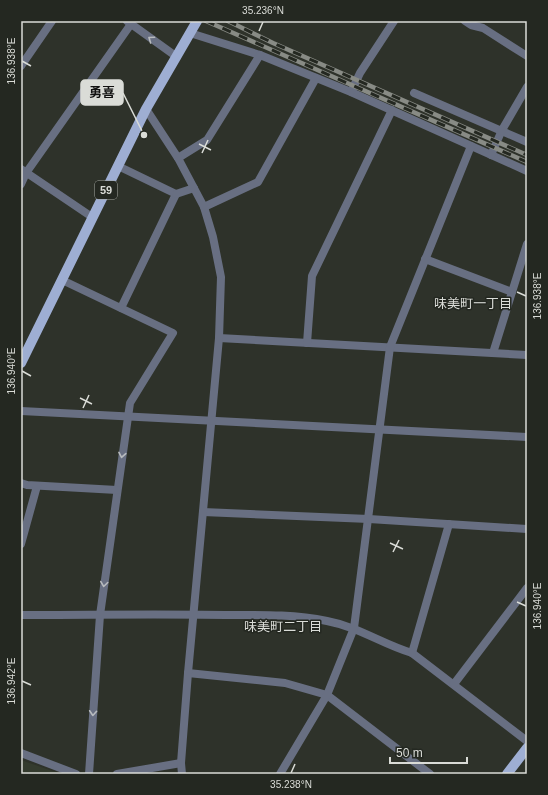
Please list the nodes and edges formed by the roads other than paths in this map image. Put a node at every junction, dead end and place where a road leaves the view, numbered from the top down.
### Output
1 (52, 21) edge
2 (197, 21) edge
3 (394, 21) edge
4 (465, 21) edge
5 (128, 23) edge
6 (190, 33) junction
7 (260, 55) junction
8 (527, 56) edge
9 (177, 57) junction
10 (21, 66) edge
11 (316, 78) junction
12 (527, 87) edge
13 (351, 92) junction
14 (414, 93) dead end
15 (146, 109) junction
16 (392, 110) junction
17 (502, 130) junction
18 (527, 142) edge
19 (470, 146) junction
20 (491, 155) junction
21 (178, 158) junction
22 (118, 166) junction
23 (24, 171) edge
24 (527, 171) edge
25 (21, 184) edge
26 (194, 188) junction
27 (176, 194) junction
28 (204, 207) junction
29 (92, 217) junction
30 (527, 244) edge
31 (425, 259) junction
32 (62, 280) junction
33 (512, 292) junction
34 (121, 308) junction
35 (219, 338) junction
36 (307, 344) junction
37 (390, 347) junction
38 (493, 353) junction
39 (527, 355) edge
40 (21, 363) edge
41 (21, 411) edge
42 (129, 416) junction
43 (211, 420) junction
44 (380, 430) junction
45 (527, 437) edge
46 (21, 483) edge
47 (37, 486) junction
48 (116, 490) junction
49 (202, 512) junction
50 (369, 519) junction
51 (450, 524) junction
52 (527, 529) edge
53 (21, 544) edge
54 (527, 588) edge
55 (194, 614) junction
56 (21, 615) edge
57 (100, 616) junction
58 (354, 628) junction
59 (412, 653) junction
60 (188, 673) junction
61 (454, 684) junction
62 (328, 695) junction
63 (527, 741) edge
64 (527, 748) edge
65 (21, 754) edge
66 (181, 763) junction
67 (76, 774) edge
68 (89, 774) edge
69 (117, 774) edge
70 (182, 774) edge
71 (280, 774) edge
72 (430, 774) edge
73 (507, 774) edge

1 - 10 street
2 - 6 main road, 59
3 - 13 street
4 - 8 street
9 -> 5 street
5 - 23 street
6 - 7 street
6 - 9 main road, 59
7 - 11 street
7 - 21 street
9 - 15 main road, 59
11 - 13 street
11 - 28 street
12 - 17 street
13 - 16 street
14 - 17 street
15 - 21 street
15 - 22 main road, 59
16 - 19 street
16 - 36 street
17 - 18 street
17 - 20 street
19 - 20 street
19 - 31 street
20 - 24 street
21 - 26 street
22 - 27 street
22 - 29 main road, 59
23 - 25 street
23 - 29 street
26 - 27 street
26 - 28 street
27 - 34 street
28 - 35 street
29 - 32 main road, 59
30 - 33 street
31 - 33 street
31 - 37 street
32 - 34 street
32 - 40 main road, 59
33 - 38 street
34 - 42 street
35 - 36 street
35 - 43 street
36 - 37 street
37 - 38 street
37 - 44 street
38 - 39 street
41 - 42 street
42 - 43 street
42 -> 48 street
43 - 44 street
43 - 49 street
44 - 45 street
44 - 50 street
46 - 47 street
47 - 48 street
47 - 53 street
48 -> 57 street
49 - 50 street
49 - 55 street
50 - 51 street
50 - 58 street
51 - 52 street
51 - 59 street
54 - 61 street
55 - 57 street
55 - 58 street
55 - 60 street
56 - 57 street
57 -> 68 street
58 - 59 street
58 - 62 street
59 - 61 street
60 - 62 street
60 - 66 street
61 - 63 street
62 - 71 street
62 - 72 street
64 - 73 main road
65 - 67 street
66 - 69 street
66 - 70 street

